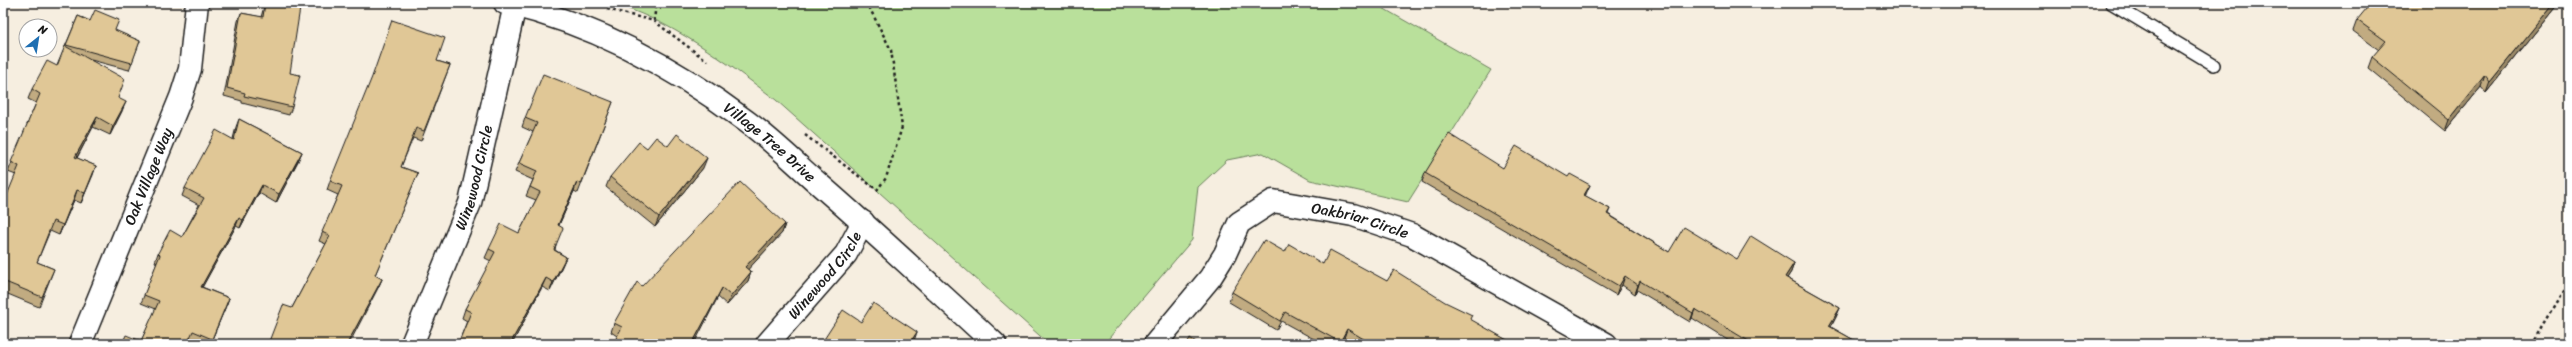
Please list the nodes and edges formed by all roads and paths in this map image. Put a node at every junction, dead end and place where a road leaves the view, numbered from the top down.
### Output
1 (197, 3) edge
2 (656, 3) edge
3 (867, 3) edge
4 (2111, 3) edge
5 (510, 4) edge
6 (654, 21) dead end
7 (2214, 65) dead end
8 (886, 178) dead end
9 (863, 222) junction
10 (2569, 281) edge
11 (80, 344) edge
12 (412, 344) edge
13 (767, 344) edge
14 (996, 344) edge
15 (1156, 344) edge
16 (1606, 344) edge
17 (2531, 344) edge

1 - 11 street, Oak Village Way
2 - 6 path
3 - 8 path
4 - 7 lane
5 - 9 street, Village Tree Drive
5 - 12 street, Winewood Circle
9 - 13 street, Winewood Circle
9 - 14 street, Village Tree Drive
10 - 17 path
15 - 16 street, Oakbriar Circle

